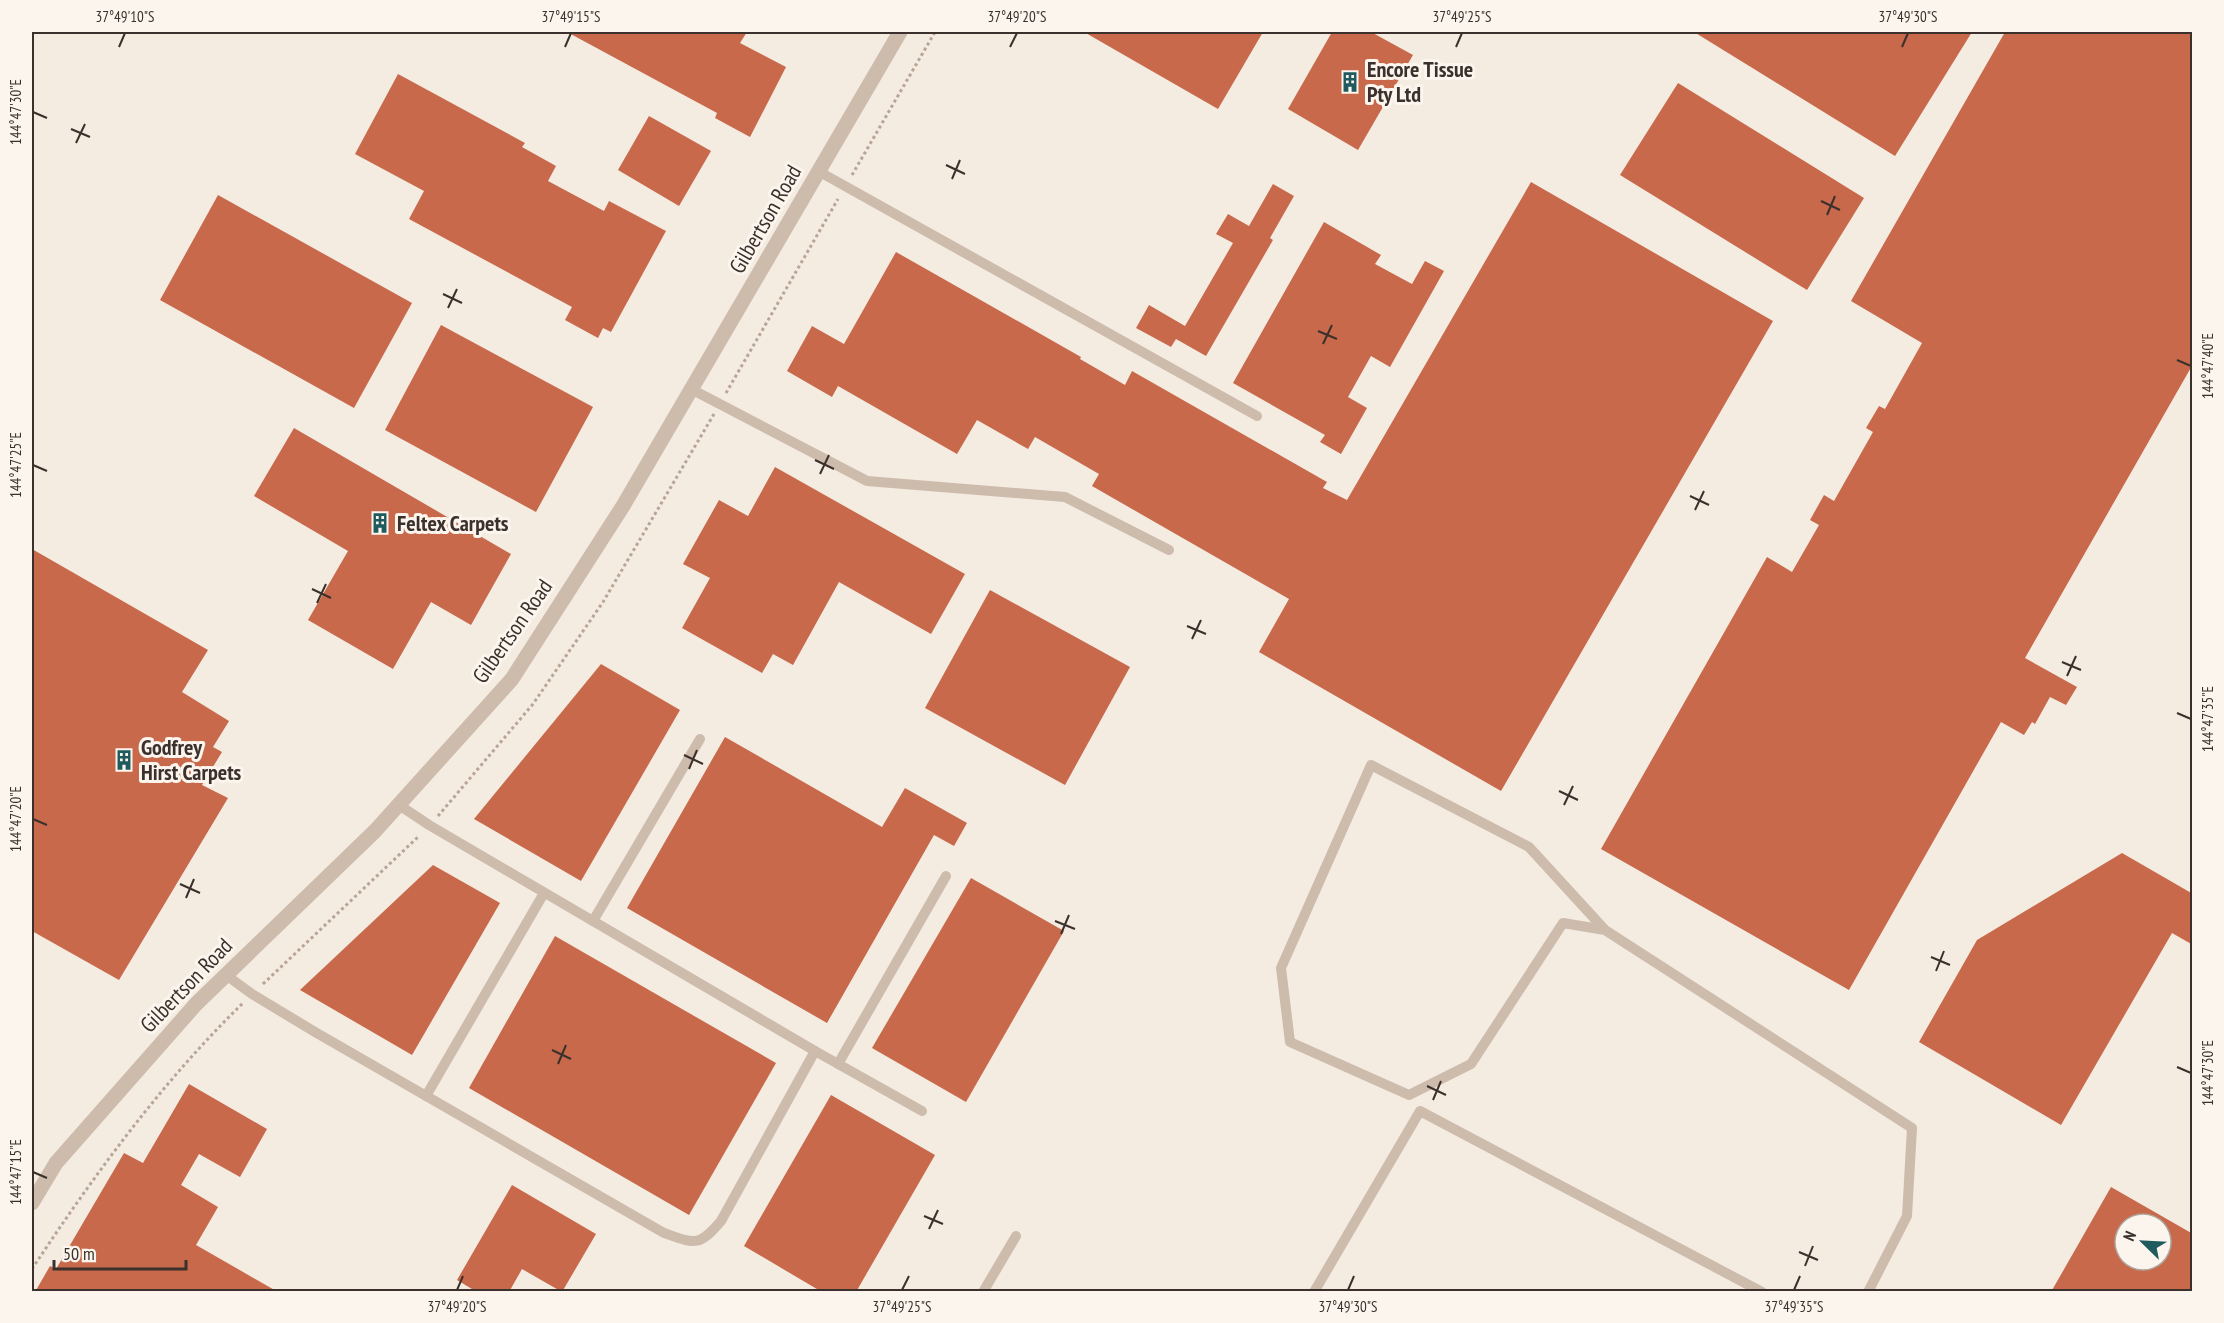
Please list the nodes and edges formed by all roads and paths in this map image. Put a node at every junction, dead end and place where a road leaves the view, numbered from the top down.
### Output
1 (900, 32) edge
2 (818, 171) junction
3 (691, 389) junction
4 (1257, 416) dead end
5 (1169, 550) dead end
6 (700, 739) dead end
7 (399, 805) junction
8 (946, 876) dead end
9 (544, 892) junction
10 (593, 921) junction
11 (1605, 930) junction
12 (226, 975) junction
13 (815, 1051) junction
14 (838, 1064) junction
15 (426, 1096) junction
16 (922, 1111) dead end
17 (32, 1203) edge
18 (1016, 1236) dead end
19 (1740, 1287) edge
20 (983, 1292) edge
21 (1314, 1292) edge
22 (1762, 1292) edge
23 (1868, 1292) edge

1 - 2 street, Gilbertson Road
2 - 3 street, Gilbertson Road
2 - 4 lane
3 - 5 lane
3 - 7 street, Gilbertson Road
6 - 10 lane
7 - 9 lane
7 - 12 street, Gilbertson Road
8 - 14 lane
9 - 10 lane
9 - 15 lane
10 - 13 lane
11 - 11 lane
11 - 23 lane
12 - 15 lane
12 - 17 street, Gilbertson Road
13 - 14 lane
13 - 15 lane
14 - 16 lane
18 - 20 lane
19 - 21 lane
19 - 22 lane

